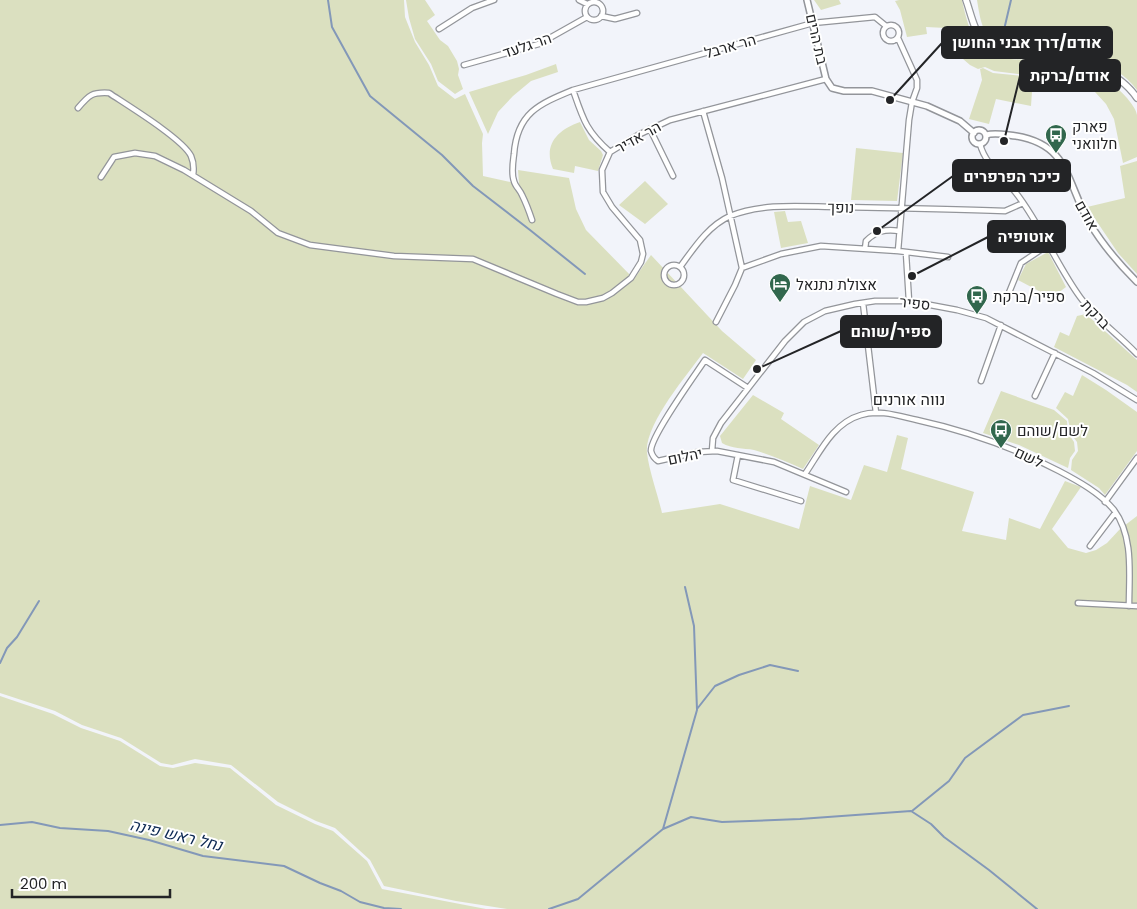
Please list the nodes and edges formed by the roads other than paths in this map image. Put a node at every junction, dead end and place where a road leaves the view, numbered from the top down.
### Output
1 (494, 0) edge
2 (580, 0) edge
3 (807, 0) edge
4 (966, 0) edge
5 (599, 1) edge
6 (587, 4) junction
7 (637, 13) dead end
8 (601, 16) junction
9 (587, 18) junction
10 (813, 23) junction
11 (886, 26) junction
12 (439, 29) dead end
13 (898, 38) junction
14 (464, 65) dead end
15 (826, 79) junction
16 (572, 90) junction
17 (1137, 98) edge
18 (912, 102) junction
19 (78, 108) dead end
20 (704, 111) junction
21 (650, 129) junction
22 (974, 133) junction
23 (986, 135) junction
24 (980, 144) junction
25 (610, 152) junction
26 (193, 175) junction
27 (673, 176) dead end
28 (100, 177) dead end
29 (1023, 203) junction
30 (901, 208) junction
31 (730, 216) junction
32 (532, 220) dead end
33 (899, 231) junction
34 (1048, 245) junction
35 (865, 249) junction
36 (898, 251) junction
37 (906, 253) junction
38 (948, 258) dead end
39 (680, 267) junction
40 (742, 268) junction
41 (1137, 282) edge
42 (1006, 300) dead end
43 (909, 301) junction
44 (863, 303) junction
45 (716, 322) dead end
46 (1001, 325) junction
47 (1055, 353) junction
48 (1137, 354) edge
49 (981, 381) dead end
50 (748, 388) junction
51 (1035, 396) dead end
52 (1137, 400) edge
53 (876, 413) junction
54 (712, 451) junction
55 (738, 455) junction
56 (1137, 458) edge
57 (805, 474) junction
58 (846, 492) dead end
59 (801, 501) dead end
60 (1105, 502) junction
61 (1116, 513) junction
62 (1090, 546) dead end
63 (1078, 603) dead end
64 (1129, 606) junction
65 (1137, 606) edge

1 - 12 street
2 - 6 street
3 - 10 street, בת הרים
4 - 17 main road
5 - 6 street
5 - 8 street
6 - 9 street
7 - 8 street
8 - 9 street
9 - 14 street, הר גלעד
10 - 11 street, הר ארבל
10 - 15 street, בת הרים
10 - 16 street, הר ארבל
11 - 13 street
11 - 13 street
13 - 18 street
15 - 18 street
15 - 20 street, הר אדיר
16 - 25 street
16 - 32 street, הר ארבל
18 - 22 street
18 - 30 street
19 - 26 street
20 - 21 street, הר אדיר
20 - 31 street
21 - 25 street, הר אדיר
21 - 27 street
22 - 23 street
22 - 24 street
23 - 24 street
23 - 41 street, אודם
24 - 29 street, ברקת
25 - 26 street, הר אדיר
26 - 28 street, הר אדיר
29 - 30 street, נופך
29 - 34 street, ברקת
30 - 31 street, נופך
30 - 33 street
31 - 39 street, נופך
31 - 40 street
33 - 35 street
33 - 36 street
34 - 42 street
34 - 48 street, ברקת
35 - 36 street
35 - 40 street
36 - 37 street
37 - 38 street
37 - 43 street
39 - 39 street
40 - 45 street
43 - 44 street, ספיר
43 - 46 street, ספיר
44 - 50 street, ספיר
44 - 53 street
46 - 47 street, ספיר
46 - 49 street
47 - 51 street
47 - 52 street, ספיר
50 - 54 street, ספיר
50 - 54 street, יהלום
53 - 57 street, לשם
53 - 60 street, לשם
54 - 55 street, יהלום
55 - 57 street, יהלום
55 - 59 street
56 - 60 street
57 - 58 street, יהלום
60 - 61 street, לשם
61 - 62 street
61 - 64 street, לשם
63 - 64 street
64 - 65 street

